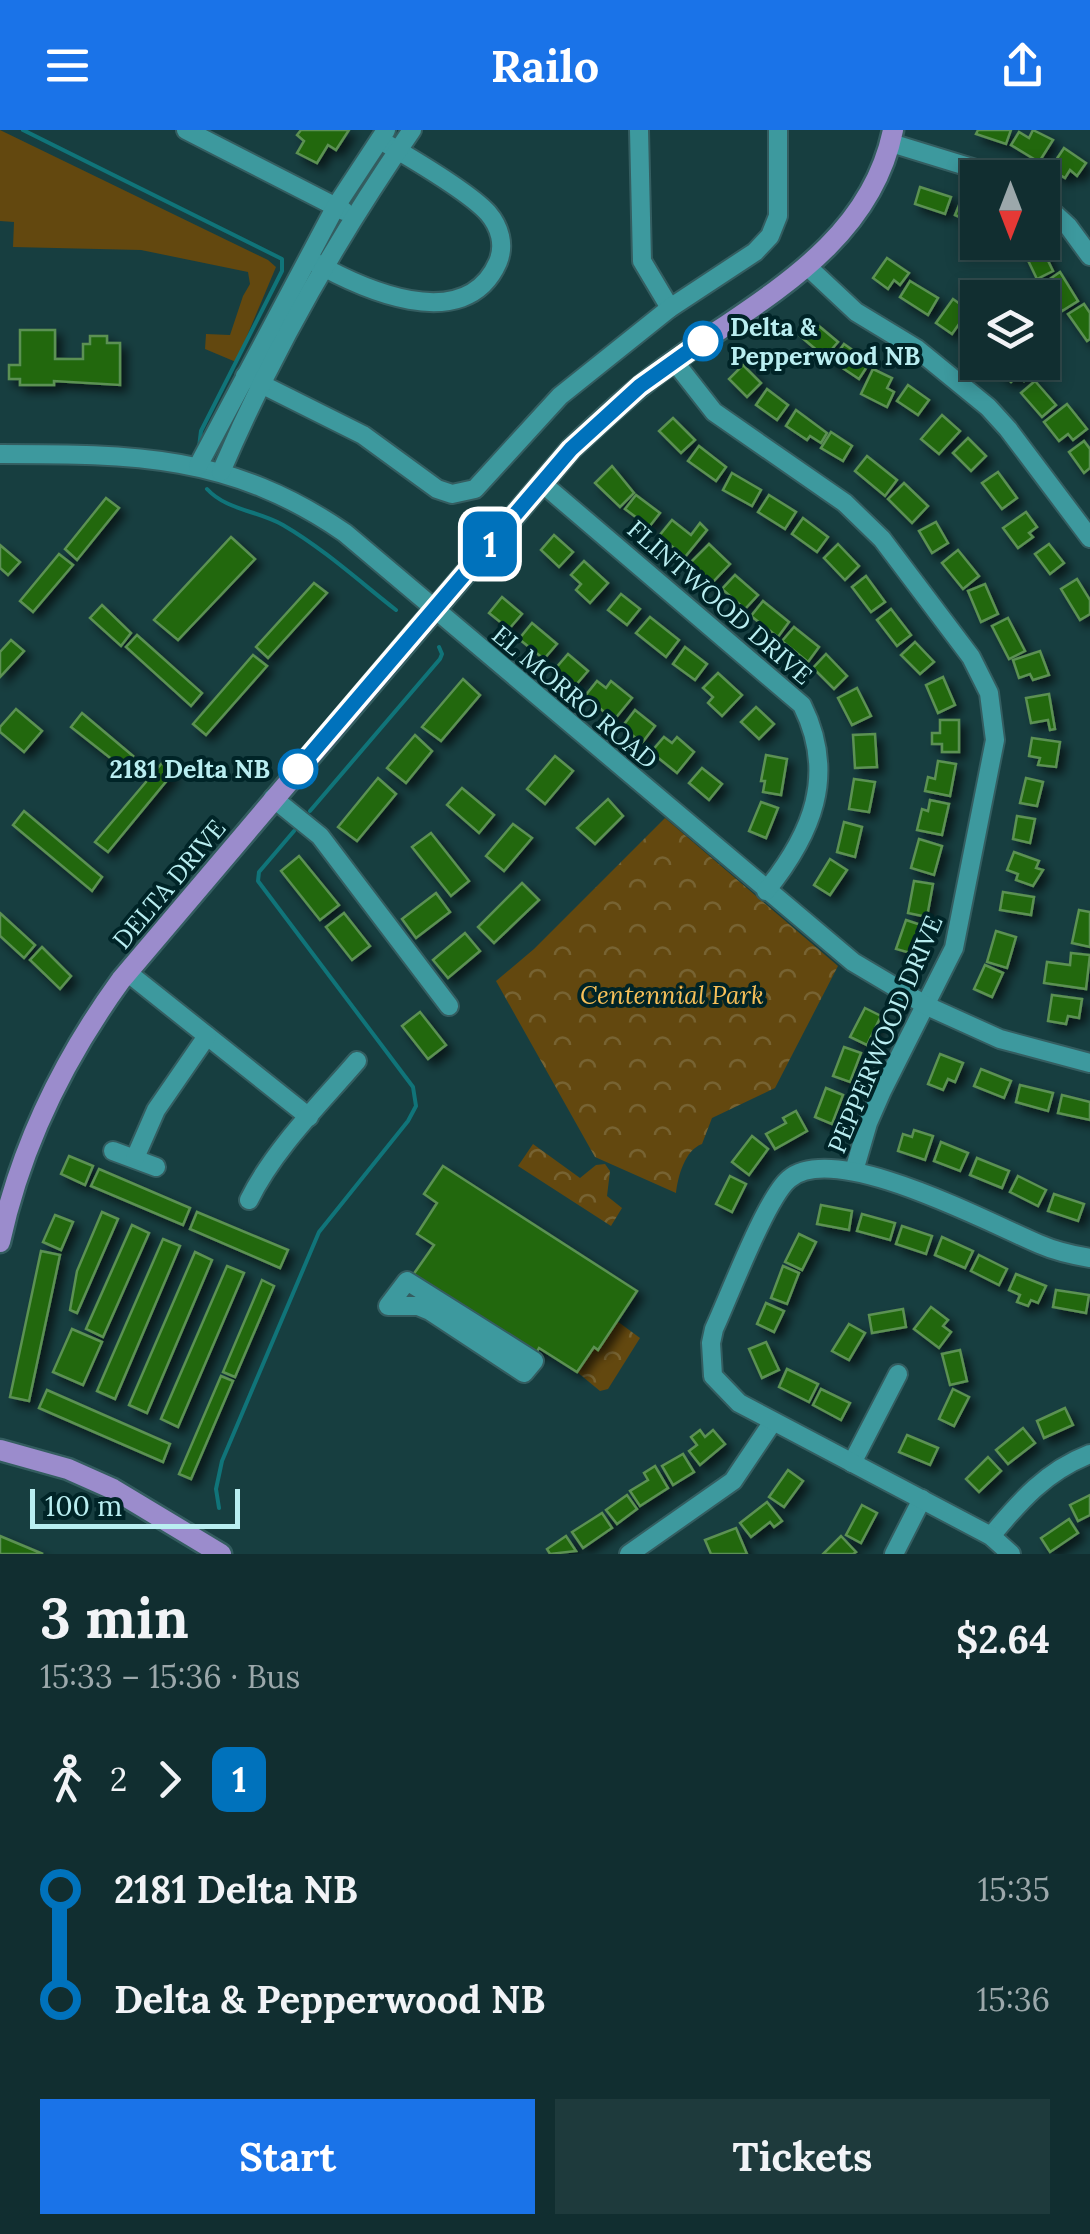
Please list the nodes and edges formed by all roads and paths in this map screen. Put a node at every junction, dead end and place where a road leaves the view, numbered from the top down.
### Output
1 (186, 130) edge
2 (412, 130) edge
3 (639, 130) edge
4 (778, 130) edge
5 (383, 135) edge
6 (892, 136) edge
7 (398, 150) junction
8 (960, 162) edge
9 (336, 206) junction
10 (354, 216) junction
11 (1060, 219) edge
12 (1090, 256) edge
13 (316, 263) junction
14 (808, 267) junction
15 (670, 308) junction
16 (674, 361) junction
17 (245, 376) junction
18 (264, 385) junction
19 (0, 454) edge
20 (198, 466) junction
21 (222, 472) junction
22 (542, 482) junction
23 (1090, 538) edge
24 (434, 610) junction
25 (273, 798) junction
26 (766, 890) junction
27 (127, 972) junction
28 (448, 1006) dead end
29 (926, 1006) junction
30 (207, 1036) junction
31 (357, 1061) dead end
32 (1090, 1063) edge
33 (309, 1117) junction
34 (113, 1151) dead end
35 (135, 1158) junction
36 (156, 1167) dead end
37 (854, 1171) junction
38 (249, 1200) dead end
39 (0, 1242) edge
40 (1090, 1258) edge
41 (407, 1281) joint
42 (898, 1374) dead end
43 (772, 1423) junction
44 (0, 1450) edge
45 (1090, 1454) edge
46 (852, 1463) junction
47 (922, 1500) junction
48 (991, 1536) junction
49 (221, 1554) edge
50 (629, 1554) edge
51 (894, 1554) edge
52 (1011, 1554) edge

1 - 9 street
2 - 7 street
3 - 15 street
4 - 15 street
5 - 7 street
5 - 9 street
6 - 8 street
6 - 14 main road, DELTA DRIVE
7 - 10 street
7 - 13 street
9 - 10 street
9 - 13 street
10 - 13 street
11 - 12 street
13 - 17 street
13 - 18 street
14 - 16 main road, DELTA DRIVE
14 - 23 street
15 - 18 street
16 - 22 main road, DELTA DRIVE
16 - 29 street, PEPPERWOOD DRIVE
17 - 18 street
17 - 20 street
18 - 21 street
19 - 20 street, EL MORRO ROAD
20 - 21 street, EL MORRO ROAD
21 - 24 street, EL MORRO ROAD
22 - 24 main road, DELTA DRIVE
22 - 26 street, FLINTWOOD DRIVE
24 - 25 main road, DELTA DRIVE
24 - 26 street, EL MORRO ROAD
25 - 27 main road, DELTA DRIVE
25 - 28 street
26 - 29 street, EL MORRO ROAD
27 - 30 street
27 - 39 main road, DELTA DRIVE
29 - 32 street, EL MORRO ROAD
29 - 37 street, PEPPERWOOD DRIVE
30 - 33 street
30 - 35 street
31 - 33 street
33 - 38 street
34 - 35 street
35 - 36 street
37 - 40 street
37 - 43 street, PEPPERWOOD DRIVE
41 - 41 street
42 - 46 street
43 - 46 street, PEPPERWOOD DRIVE
43 - 50 street
44 - 49 main road
45 - 48 street
46 - 47 street, PEPPERWOOD DRIVE
47 - 48 street, PEPPERWOOD DRIVE
47 - 51 street
48 - 52 street, PEPPERWOOD DRIVE

